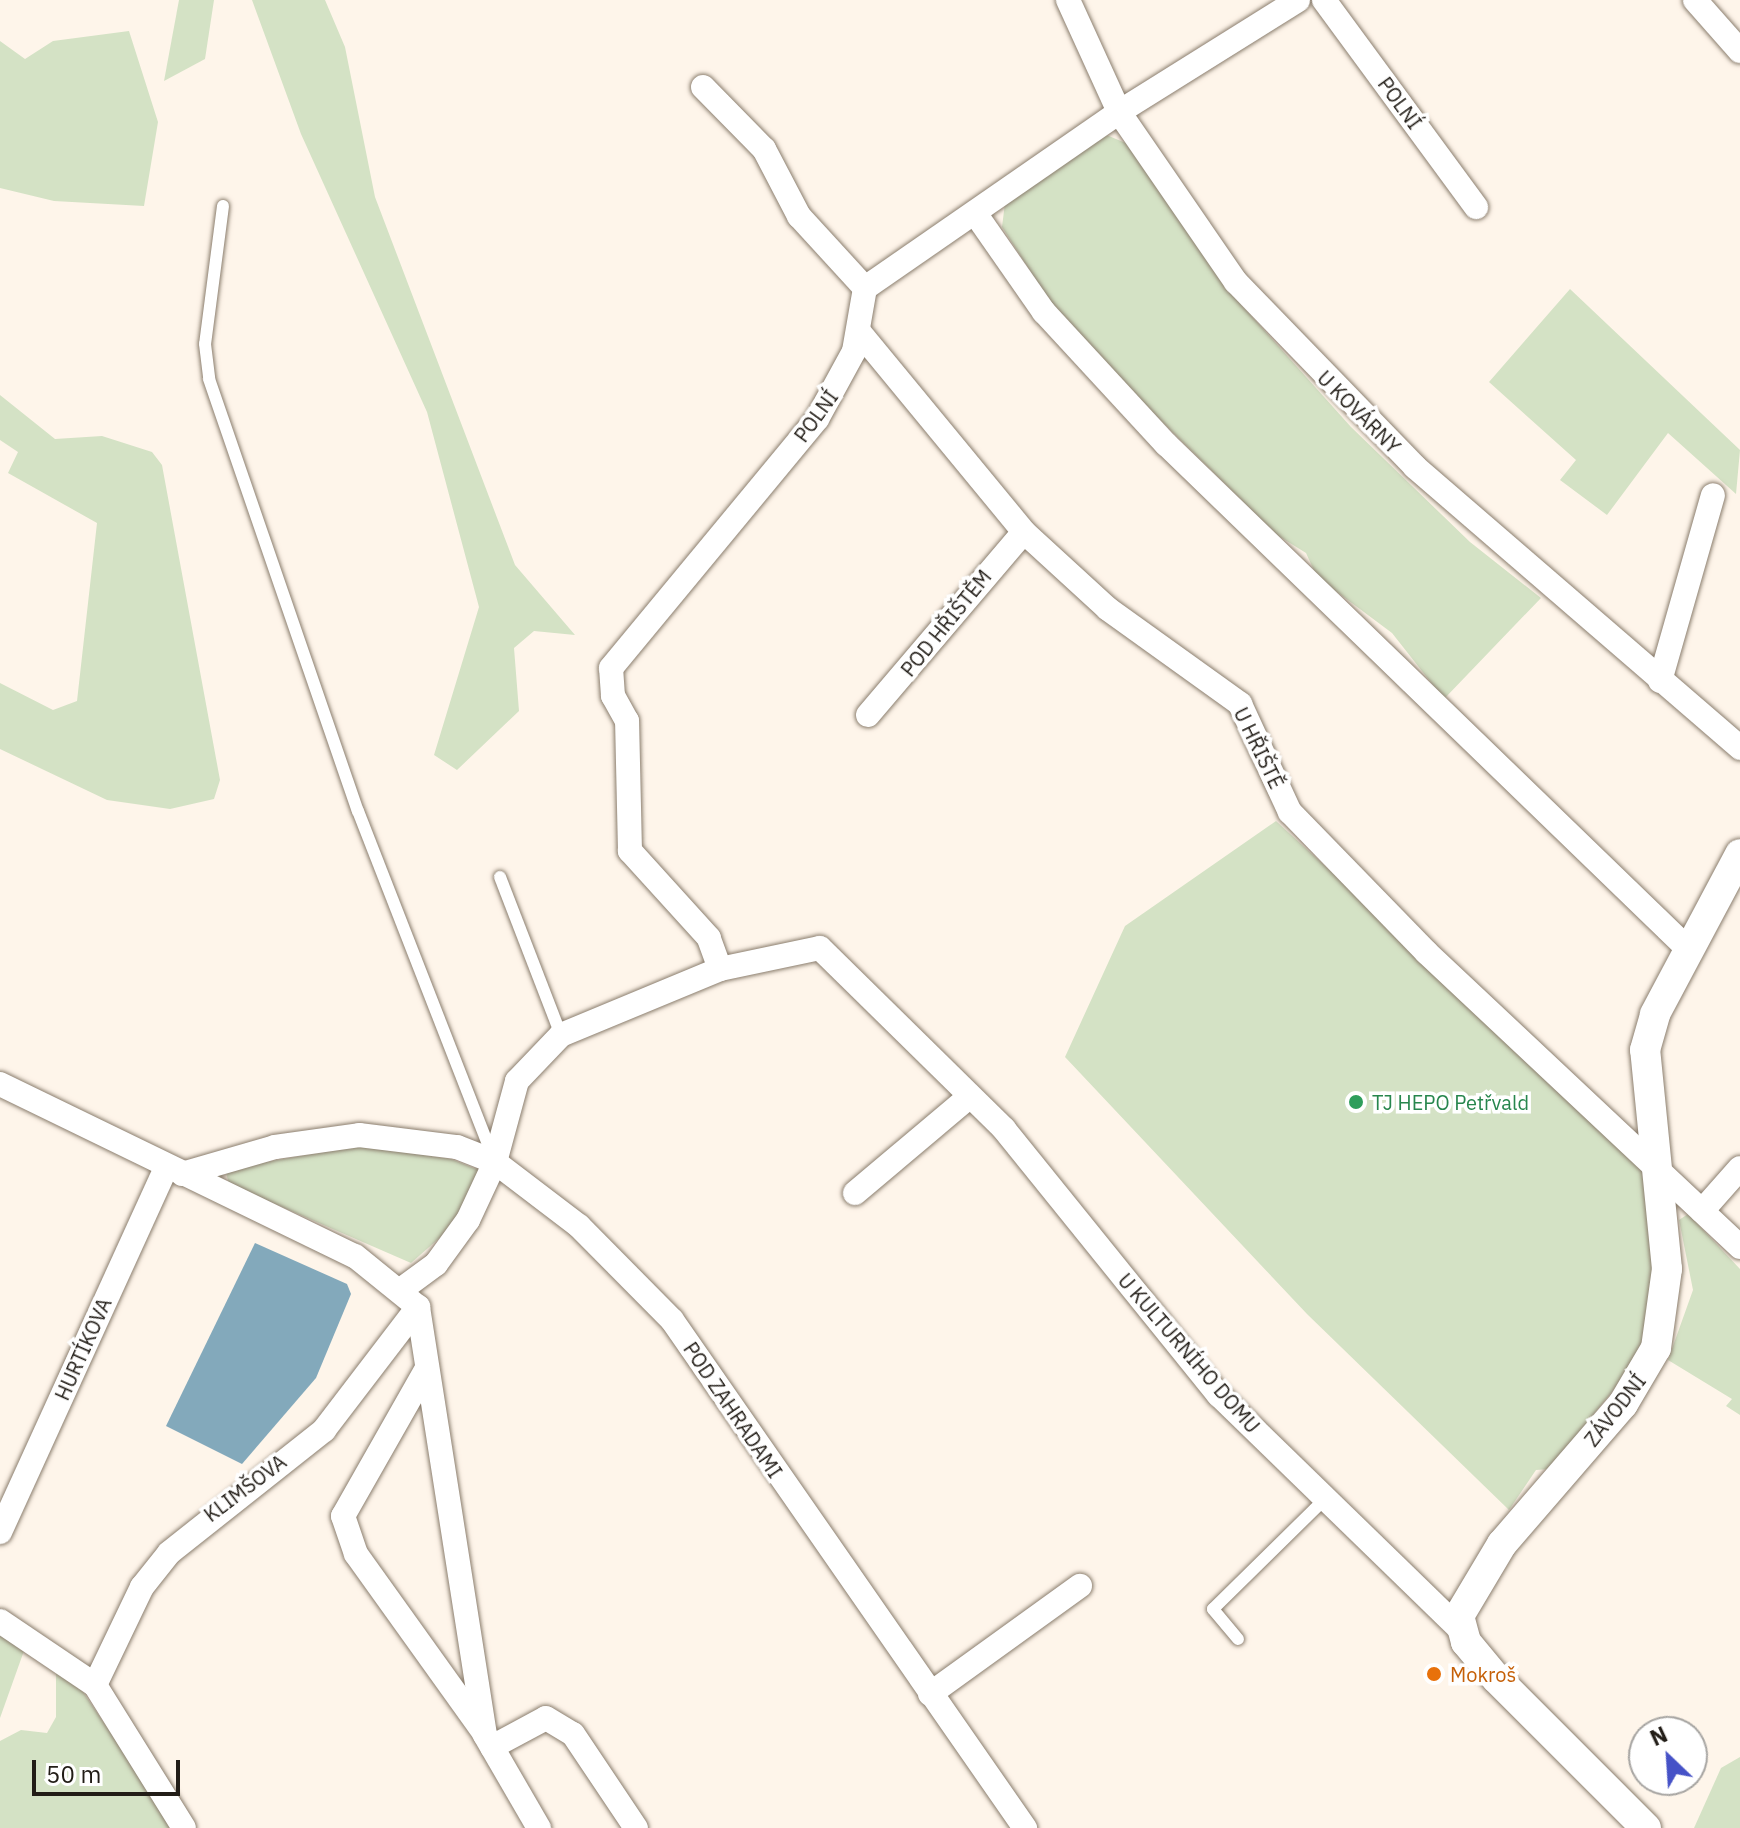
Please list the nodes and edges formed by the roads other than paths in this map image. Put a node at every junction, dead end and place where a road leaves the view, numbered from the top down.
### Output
1 (1068, 0) edge
2 (1298, 0) edge
3 (1324, 0) edge
4 (1695, 0) edge
5 (1740, 51) edge
6 (703, 87) dead end
7 (1119, 112) junction
8 (223, 206) dead end
9 (1476, 207) dead end
10 (977, 216) junction
11 (865, 288) junction
12 (860, 333) junction
13 (1713, 495) dead end
14 (1024, 532) junction
15 (1660, 681) junction
16 (868, 715) dead end
17 (1740, 748) edge
18 (1740, 854) edge
19 (500, 877) dead end
20 (1689, 950) junction
21 (720, 969) junction
22 (561, 1035) junction
23 (0, 1084) edge
24 (970, 1096) junction
25 (495, 1162) junction
26 (1656, 1167) junction
27 (1740, 1168) edge
28 (174, 1170) junction
29 (855, 1193) dead end
30 (1702, 1211) junction
31 (1740, 1247) edge
32 (410, 1298) junction
33 (426, 1370) junction
34 (1323, 1501) junction
35 (0, 1532) edge
36 (1080, 1586) dead end
37 (0, 1621) edge
38 (1459, 1628) junction
39 (1238, 1639) dead end
40 (95, 1685) junction
41 (930, 1694) junction
42 (488, 1741) junction
43 (184, 1828) edge
44 (539, 1828) edge
45 (636, 1828) edge
46 (1025, 1828) edge
47 (1646, 1828) edge

1 - 7 street, U KOVÁRNY
2 - 7 street
3 - 9 street, POLNÍ
4 - 5 street
6 - 11 street
7 - 10 street
7 - 15 street, U KOVÁRNY
8 - 25 lane
10 - 11 street
10 - 20 street
11 - 12 street, POLNÍ
12 - 14 street, U HŘIŠTĚ
12 - 21 street, POLNÍ
13 - 15 street
14 - 16 street, POD HŘIŠTĚM
14 - 26 street, U HŘIŠTĚ
15 - 17 street, U KOVÁRNY
18 - 20 street, ZÁVODNÍ
19 - 22 lane
20 - 26 street, ZÁVODNÍ
21 - 22 street, U KULTURNÍHO DOMU
21 - 24 street, U KULTURNÍHO DOMU
22 - 25 street, U KULTURNÍHO DOMU
23 - 28 street
24 - 29 street
24 - 34 street, U KULTURNÍHO DOMU
25 - 28 street, POD ZAHRADAMI
25 - 32 street, U KULTURNÍHO DOMU
25 - 41 street, POD ZAHRADAMI
26 - 30 street, U HŘIŠTĚ
26 - 38 street, ZÁVODNÍ
27 - 30 street
28 - 32 street
28 - 35 street, HURTÍKOVA
30 - 31 street, U HŘIŠTĚ
32 - 33 street
32 - 40 street, KLIMŠOVA
33 - 42 street
33 - 42 street
34 - 38 street, U KULTURNÍHO DOMU
34 - 39 lane
36 - 41 street
37 - 40 street
38 - 47 street
40 - 43 street
41 - 46 street, POD ZAHRADAMI
42 - 44 street
42 - 45 street

